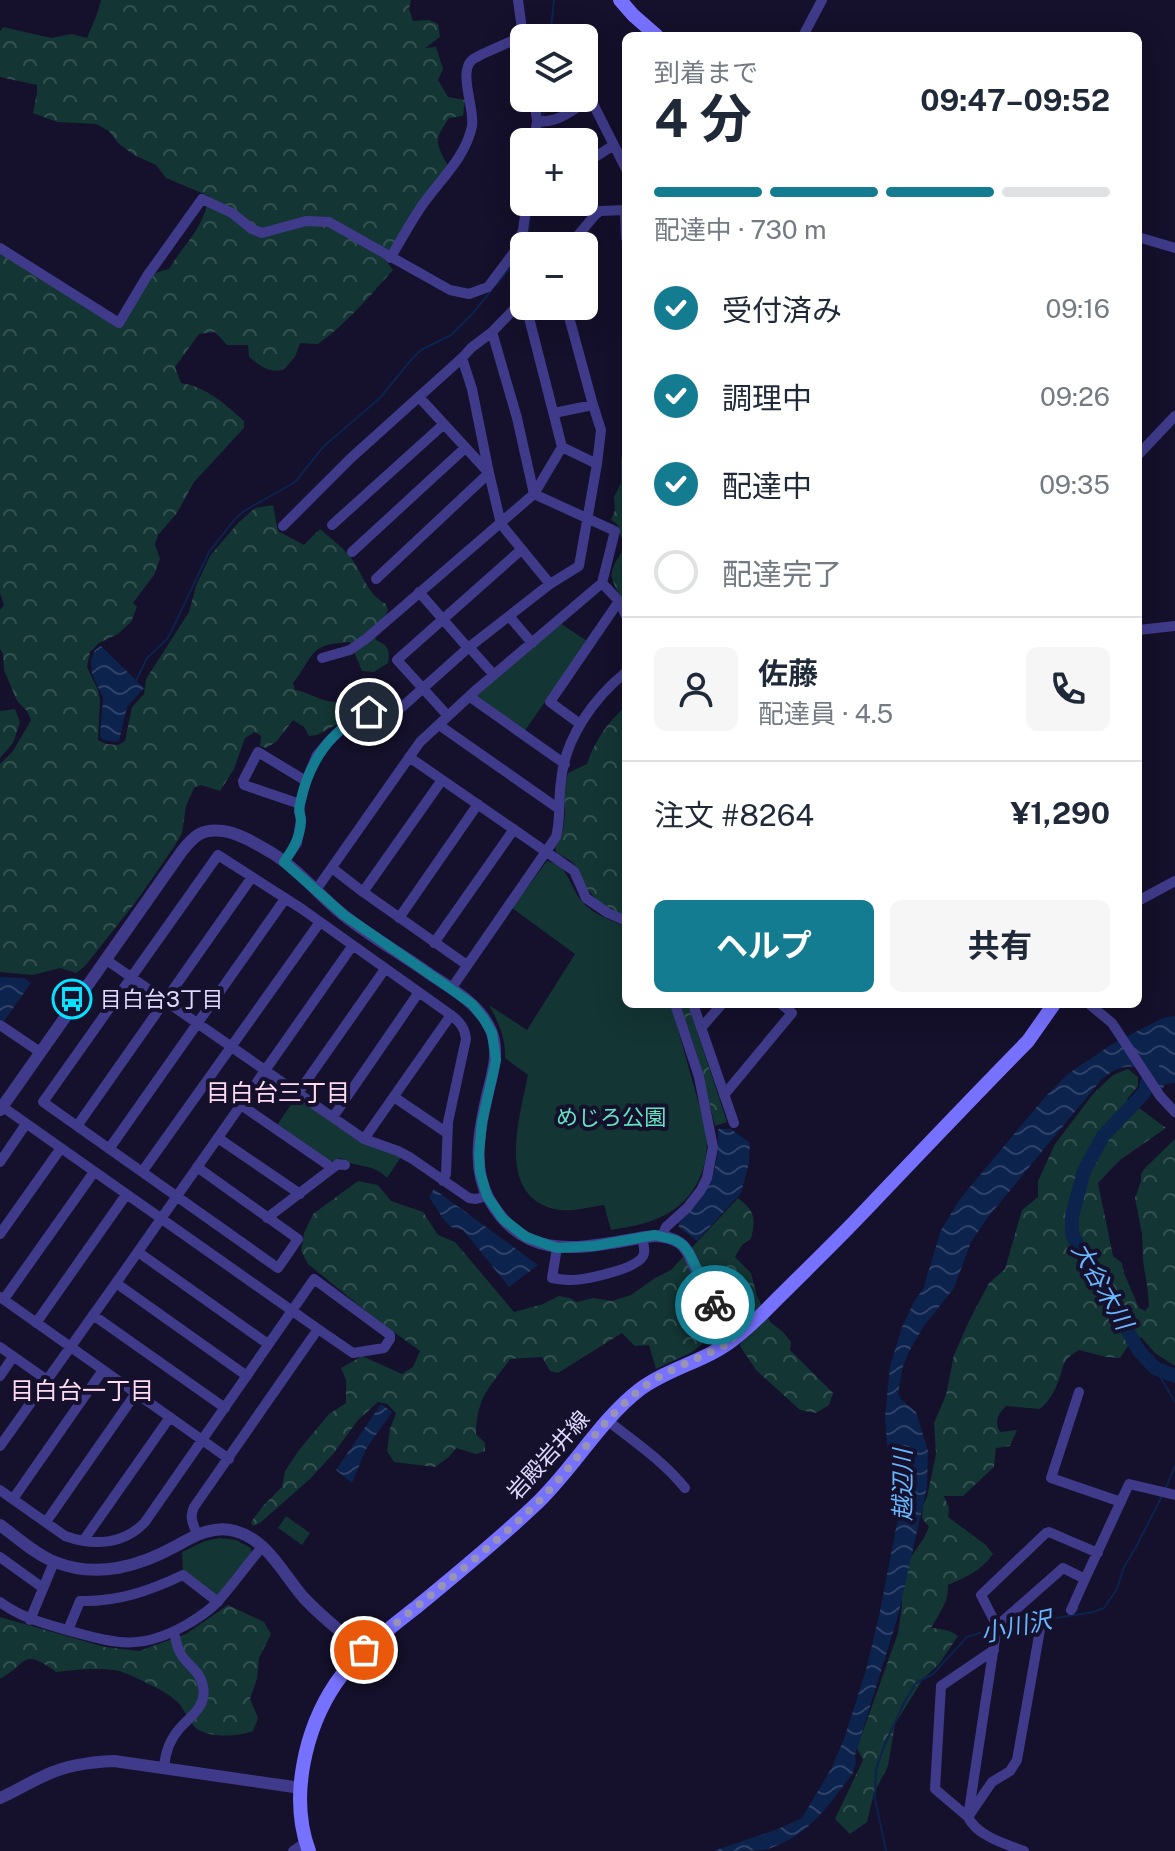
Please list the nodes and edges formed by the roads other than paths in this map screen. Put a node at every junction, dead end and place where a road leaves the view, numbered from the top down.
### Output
1 (518, 0) edge
2 (620, 0) edge
3 (822, 0) edge
4 (521, 24) edge
5 (652, 32) edge
6 (805, 32) edge
7 (510, 45) edge
8 (536, 112) edge
9 (569, 112) edge
10 (598, 112) edge
11 (537, 121) junction
12 (536, 128) edge
13 (614, 145) junction
14 (598, 155) edge
15 (622, 161) edge
16 (622, 210) edge
17 (525, 216) edge
18 (581, 232) edge
19 (1142, 238) edge
20 (0, 248) edge
21 (1175, 248) edge
22 (390, 258) junction
23 (510, 313) edge
24 (530, 320) edge
25 (570, 320) edge
26 (492, 332) junction
27 (462, 358) junction
28 (419, 397) junction
29 (593, 405) junction
30 (554, 413) junction
31 (1175, 416) edge
32 (444, 424) junction
33 (562, 447) junction
34 (465, 448) junction
35 (1142, 451) edge
36 (597, 464) junction
37 (489, 473) junction
38 (534, 494) junction
39 (587, 519) junction
40 (501, 524) junction
41 (332, 525) dead end
42 (283, 526) dead end
43 (521, 550) junction
44 (352, 552) dead end
45 (376, 579) dead end
46 (602, 583) junction
47 (550, 584) junction
48 (419, 592) junction
49 (619, 601) junction
50 (622, 607) edge
51 (509, 616) junction
52 (444, 620) junction
53 (1175, 626) edge
54 (1142, 630) edge
55 (532, 643) junction
56 (468, 648) junction
57 (322, 658) dead end
58 (494, 675) junction
59 (622, 676) edge
60 (423, 688) junction
61 (470, 697) junction
62 (448, 716) junction
63 (580, 724) junction
64 (439, 725) junction
65 (409, 757) junction
66 (565, 764) junction
67 (442, 780) junction
68 (306, 781) junction
69 (300, 804) junction
70 (478, 804) junction
71 (559, 809) junction
72 (514, 829) junction
73 (547, 851) junction
74 (284, 862) junction
75 (332, 868) junction
76 (252, 877) junction
77 (1175, 881) edge
78 (316, 890) junction
79 (363, 892) junction
80 (285, 899) junction
81 (1142, 899) edge
82 (399, 918) junction
83 (622, 919) edge
84 (320, 922) junction
85 (434, 943) junction
86 (353, 945) junction
87 (105, 959) junction
88 (467, 965) junction
89 (385, 969) junction
90 (132, 977) junction
91 (451, 989) junction
92 (419, 992) junction
93 (165, 1000) junction
94 (676, 1008) edge
95 (694, 1008) edge
96 (718, 1008) edge
97 (786, 1008) edge
98 (1052, 1008) edge
99 (1094, 1008) edge
100 (451, 1015) junction
101 (198, 1023) junction
102 (0, 1025) edge
103 (701, 1028) junction
104 (231, 1046) junction
105 (40, 1052) junction
106 (264, 1071) junction
107 (298, 1093) junction
108 (724, 1095) junction
109 (394, 1097) junction
110 (241, 1105) junction
111 (1, 1107) edge
112 (1175, 1112) edge
113 (333, 1117) junction
114 (734, 1123) dead end
115 (26, 1124) junction
116 (77, 1126) junction
117 (447, 1133) junction
118 (218, 1138) junction
119 (364, 1139) junction
120 (61, 1148) junction
121 (109, 1149) junction
122 (0, 1162) edge
123 (345, 1165) dead end
124 (197, 1167) junction
125 (331, 1167) junction
126 (94, 1172) junction
127 (142, 1172) junction
128 (443, 1181) junction
129 (300, 1194) junction
130 (126, 1195) junction
131 (487, 1196) junction
132 (176, 1197) junction
133 (267, 1218) junction
134 (161, 1219) junction
135 (0, 1234) edge
136 (662, 1236) junction
137 (642, 1237) junction
138 (557, 1248) junction
139 (138, 1252) junction
140 (116, 1283) junction
141 (2, 1298) edge
142 (292, 1311) junction
143 (93, 1315) junction
144 (36, 1323) junction
145 (318, 1329) junction
146 (734, 1340) junction
147 (268, 1344) junction
148 (71, 1346) junction
149 (0, 1347) edge
150 (13, 1357) junction
151 (103, 1370) junction
152 (0, 1376) edge
153 (247, 1376) junction
154 (47, 1380) junction
155 (1079, 1392) dead end
156 (136, 1393) junction
157 (225, 1408) junction
158 (170, 1417) junction
159 (608, 1421) junction
160 (203, 1440) junction
161 (0, 1446) edge
162 (229, 1459) junction
163 (685, 1488) dead end
164 (0, 1490) edge
165 (1175, 1495) edge
166 (13, 1499) junction
167 (1121, 1502) junction
168 (46, 1522) junction
169 (0, 1525) edge
170 (197, 1534) junction
171 (83, 1541) junction
172 (263, 1546) junction
173 (1098, 1553) junction
174 (0, 1557) edge
175 (54, 1562) junction
176 (1085, 1579) junction
177 (43, 1588) junction
178 (0, 1602) edge
179 (218, 1602) junction
180 (1073, 1607) dead end
181 (30, 1620) junction
182 (1041, 1624) dead end
183 (997, 1626) junction
184 (68, 1630) junction
185 (174, 1632) junction
186 (364, 1650) junction
187 (994, 1650) junction
188 (164, 1768) junction
189 (301, 1788) junction
190 (0, 1798) edge
191 (968, 1817) junction
192 (303, 1848) edge
193 (1024, 1851) edge

1 - 4 street
2 - 5 main road
3 - 6 street
7 - 22 street
8 - 11 street
9 - 11 street
10 - 13 street
11 - 12 street
13 - 14 street
13 - 15 street
16 - 18 street
17 - 22 street
19 - 21 street
20 - 22 street
23 - 26 street
24 - 30 street
25 - 29 street
26 - 27 street
26 - 38 street
27 - 28 street
27 - 37 street
28 - 32 street
28 - 42 street
29 - 30 street
29 - 36 street
30 - 33 street
31 - 35 street
32 - 34 street
32 - 41 street
33 - 36 street
33 - 38 street
34 - 37 street
34 - 44 street
36 - 39 street
37 - 40 street
37 - 45 street
38 - 39 street
38 - 40 street
39 - 46 street
39 - 47 street
40 - 43 street
40 - 48 street
43 - 47 street
43 - 52 street
46 - 49 street
46 - 55 street
47 - 51 street
48 - 52 street
48 - 57 street
49 - 50 street
49 - 63 street
51 - 55 street
51 - 56 street
52 - 56 street
52 - 60 street
53 - 54 street
55 - 58 street
56 - 58 street
56 - 60 street
58 - 61 street
59 - 63 street
60 - 62 street
60 - 68 street
61 - 62 street
61 - 66 street
62 - 64 street
63 - 66 street
64 - 65 street
64 - 71 street
65 - 67 street
65 - 75 street
66 - 71 street
67 - 70 street
67 - 79 street
68 - 69 street
68 - 69 street
69 - 74 street
70 - 72 street
70 - 82 street
71 - 73 street
72 - 73 street
72 - 85 street
73 - 83 street
73 - 88 street
74 - 78 street
74 - 87 street
75 - 78 street
75 - 79 street
76 - 80 street
76 - 90 street
76 - 93 street
77 - 81 street
78 - 91 street
79 - 82 street
80 - 84 street
80 - 101 street
82 - 85 street
84 - 86 street
84 - 104 street
85 - 88 street
86 - 89 street
86 - 106 street
87 - 90 street
87 - 105 street
88 - 91 street
89 - 92 street
89 - 107 street
90 - 93 street
90 - 116 street
91 - 131 street
92 - 100 street
92 - 113 street
93 - 101 street
93 - 116 street
94 - 136 street
95 - 103 street
96 - 103 street
97 - 108 street
98 - 146 main road, 岩殿岩井線
99 - 112 street
100 - 109 street
100 - 117 street
101 - 104 street
101 - 121 street
102 - 105 street
103 - 108 street
104 - 106 street
104 - 127 street
105 - 111 street
106 - 107 street
106 - 110 street
107 - 113 street
108 - 114 street
109 - 117 street
109 - 119 street
110 - 118 street
110 - 125 street
111 - 115 street
113 - 119 street
115 - 120 street
115 - 122 street
116 - 121 street
117 - 128 street
118 - 124 street
118 - 129 street
119 - 128 street
120 - 126 street
120 - 135 street
121 - 127 street
123 - 125 street
124 - 132 street
124 - 133 street
125 - 129 street
126 - 130 street
126 - 141 street
127 - 132 street
128 - 131 street
129 - 133 street
130 - 134 street
130 - 144 street
131 - 138 street
132 - 133 street
132 - 134 street
134 - 139 street
134 - 142 street
136 - 137 street
136 - 146 street
137 - 138 street
137 - 138 street
139 - 140 street
139 - 147 street
140 - 143 street
140 - 153 street
141 - 144 street
142 - 145 street
142 - 145 street
142 - 147 street
143 - 148 street
143 - 157 street
144 - 148 street
145 - 162 street
146 - 159 main road, 岩殿岩井線
147 - 153 street
148 - 151 street
148 - 154 street
149 - 150 street
150 - 152 street
150 - 154 street
151 - 156 street
151 - 166 street
153 - 157 street
154 - 161 street
155 - 167 street
156 - 158 street
156 - 168 street
157 - 160 street
158 - 160 street
158 - 171 street
159 - 163 street
159 - 186 main road, 岩殿岩井線
160 - 162 street
160 - 171 street
162 - 170 street
164 - 166 street
165 - 167 street
166 - 168 street
167 - 173 street
168 - 171 street
169 - 175 street
170 - 172 street
170 - 175 street
172 - 179 street
172 - 186 street
173 - 176 street
173 - 183 street
174 - 177 street
175 - 177 street
176 - 180 street
176 - 183 street
177 - 181 street
178 - 181 street
179 - 184 street
179 - 185 street
181 - 184 street
182 - 191 street
183 - 187 street
184 - 185 street
185 - 188 street
186 - 189 main road, 岩殿岩井線
187 - 191 street
187 - 191 street
188 - 189 street
188 - 190 street
189 - 192 main road, 岩殿岩井線
191 - 193 street

